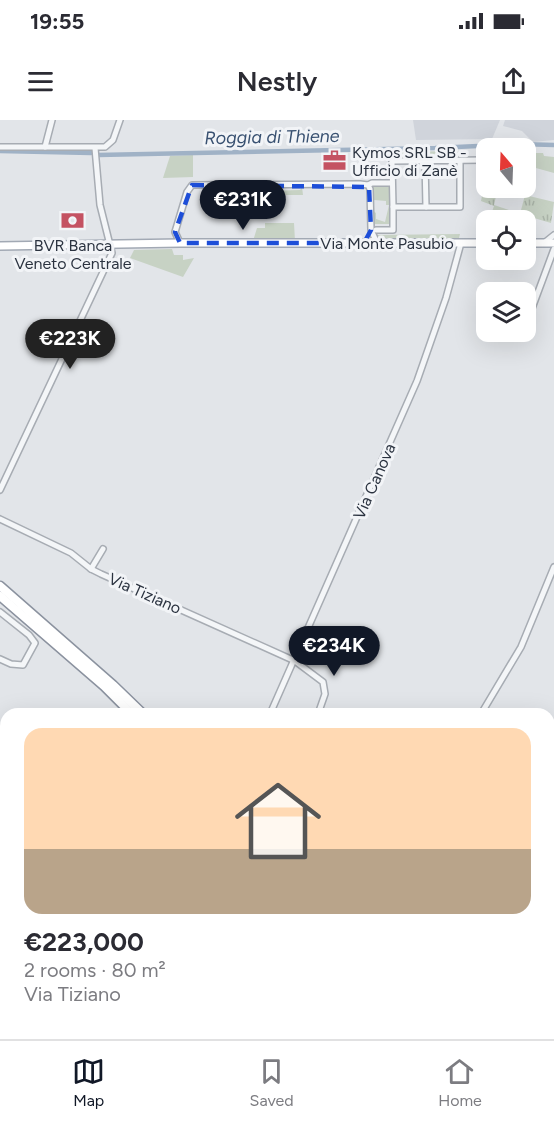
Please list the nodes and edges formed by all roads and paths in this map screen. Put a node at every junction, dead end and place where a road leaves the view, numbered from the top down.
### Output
1 (52, 120) edge
2 (120, 120) edge
3 (0, 147) edge
4 (45, 147) junction
5 (94, 148) junction
6 (426, 160) junction
7 (476, 160) edge
8 (460, 161) junction
9 (392, 183) junction
10 (368, 185) junction
11 (393, 207) junction
12 (426, 207) junction
13 (373, 230) junction
14 (175, 232) junction
15 (554, 235) edge
16 (180, 243) junction
17 (364, 243) junction
18 (377, 243) junction
19 (461, 243) junction
20 (476, 243) edge
21 (536, 243) edge
22 (544, 243) junction
23 (554, 243) edge
24 (165, 244) junction
25 (111, 245) junction
26 (0, 246) edge
27 (554, 249) edge
28 (536, 298) edge
29 (0, 490) edge
30 (0, 519) edge
31 (104, 549) dead end
32 (554, 567) edge
33 (91, 569) junction
34 (0, 586) edge
35 (0, 596) edge
36 (0, 612) edge
37 (0, 659) edge
38 (295, 661) junction
39 (126, 708) edge
40 (137, 708) edge
41 (273, 708) edge
42 (320, 708) edge
43 (485, 708) edge

1 - 4 street
2 - 5 street
3 - 4 street
4 - 5 street
5 - 25 street
6 - 8 street
6 - 9 street
6 - 12 street
7 - 8 street
8 - 12 street
9 - 10 street
9 - 11 street
10 - 13 street
10 - 14 street
11 - 12 street
11 - 13 street
13 - 17 street
13 - 18 street
14 - 16 street
14 - 24 street
15 - 22 street
16 - 17 main road, Via Monte Pasubio
16 - 24 main road, Via Monte Pasubio
17 - 18 main road, Via Monte Pasubio
18 - 19 main road, Via Monte Pasubio
19 - 20 main road, Via Monte Pasubio
19 - 38 street, Via Canova
21 - 22 main road
22 - 23 main road
24 - 25 main road, Via Monte Pasubio
25 - 26 main road, Via Monte Pasubio
25 - 29 street
27 - 28 street
30 - 33 street, Via Tiziano
31 - 33 street
32 - 43 street
33 - 38 street, Via Tiziano
34 - 40 highway
35 - 39 highway
36 - 37 street
38 - 41 street, Via Canova
38 - 42 street, Via Tiziano

